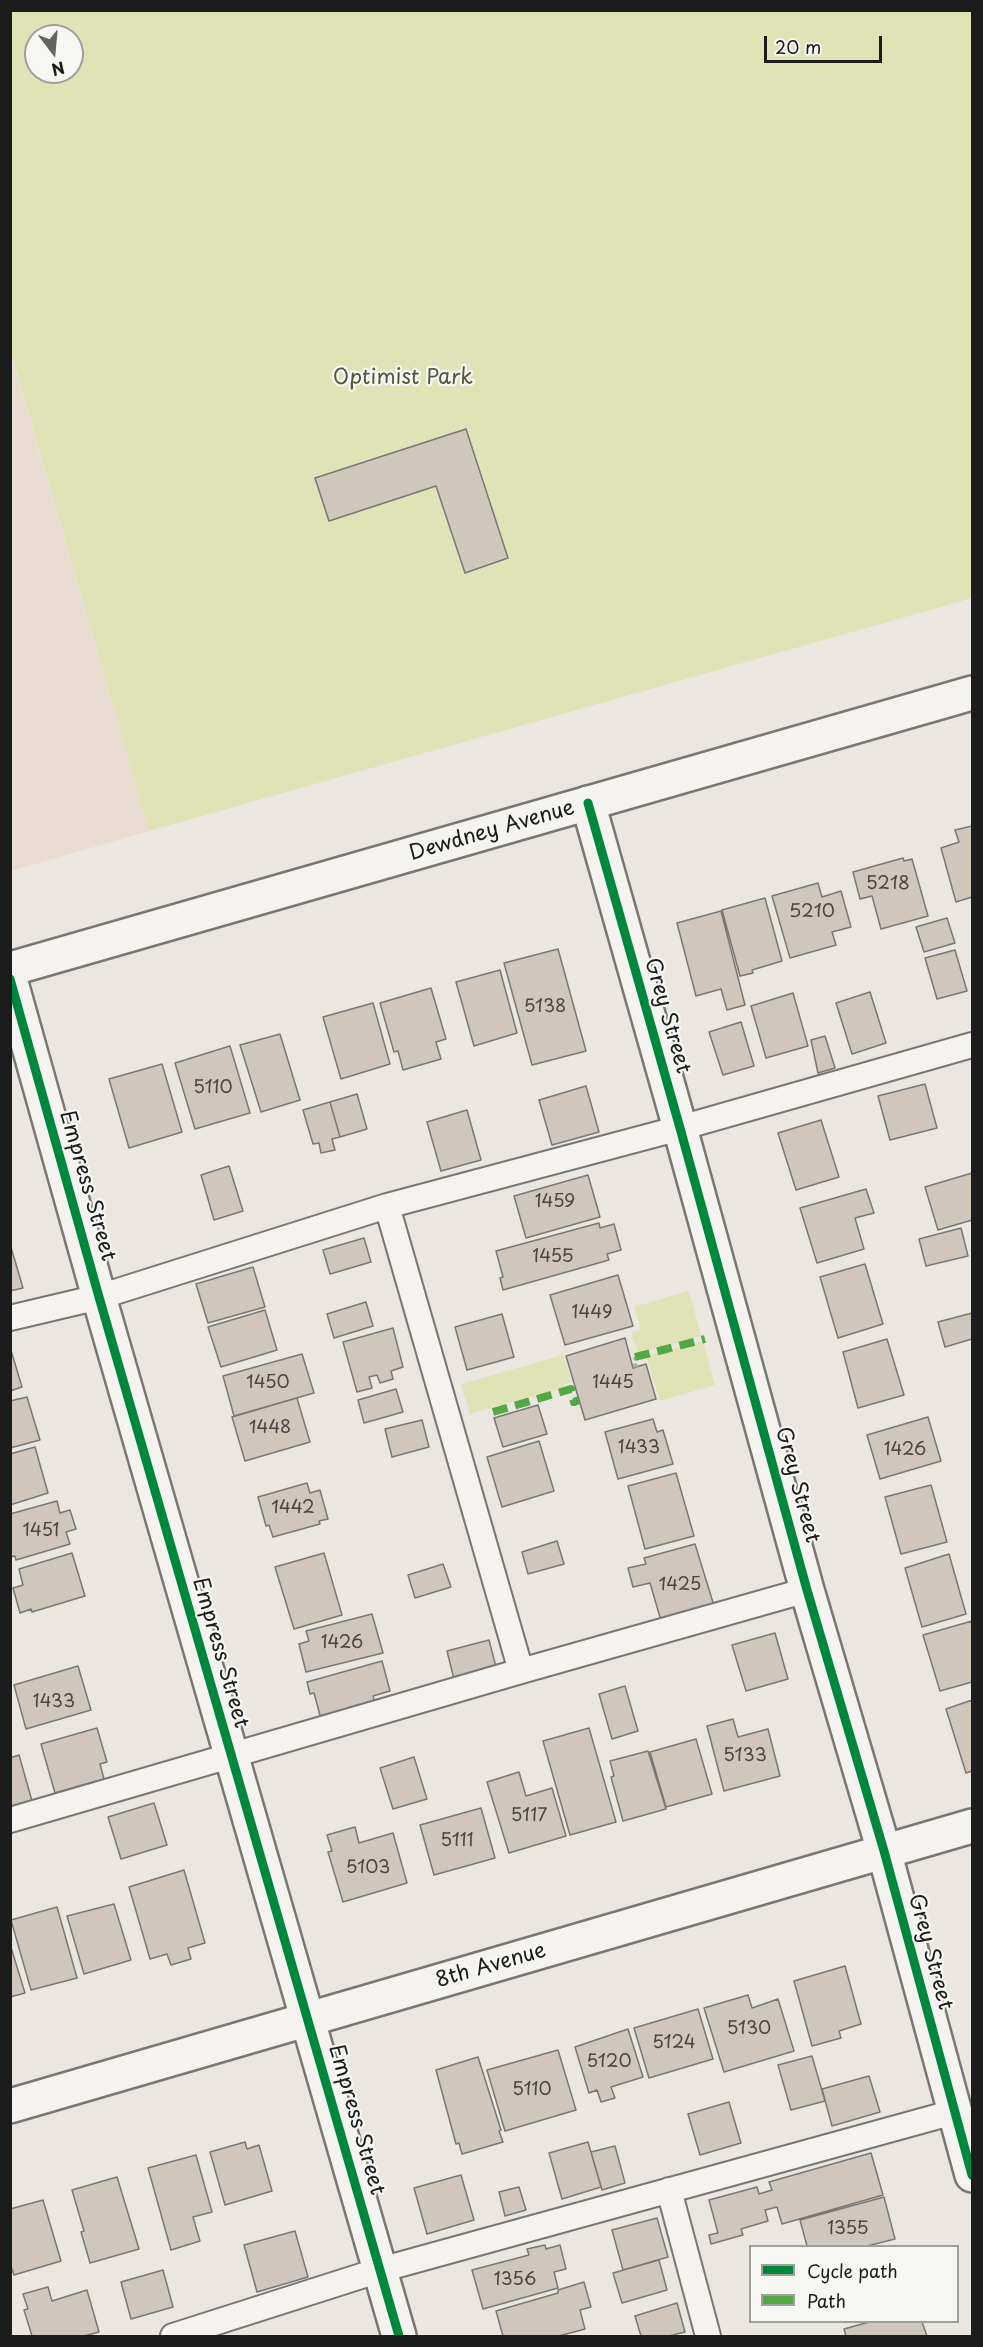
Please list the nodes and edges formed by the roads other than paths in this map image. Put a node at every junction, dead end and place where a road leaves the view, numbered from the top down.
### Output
1 (972, 693) edge
2 (588, 803) junction
3 (10, 969) edge
4 (10, 979) edge
5 (972, 1045) edge
6 (680, 1128) junction
7 (387, 1206) junction
8 (99, 1296) junction
9 (10, 1318) edge
10 (807, 1590) junction
11 (521, 1671) junction
12 (232, 1757) junction
13 (10, 1820) edge
14 (972, 1826) edge
15 (884, 1851) junction
16 (309, 2019) junction
17 (10, 2106) edge
18 (954, 2112) junction
19 (972, 2175) edge
20 (669, 2190) junction
21 (380, 2270) junction
22 (173, 2337) edge
23 (399, 2337) edge
24 (708, 2337) edge

1 - 2 street, Dewdney Avenue
2 - 3 street, Dewdney Avenue
2 - 6 street, Grey Street
4 - 8 street, Empress Street
5 - 6 lane
6 - 7 lane
6 - 10 street, Grey Street
7 - 8 lane
7 - 11 lane
8 - 9 lane
8 - 12 street, Empress Street
10 - 11 lane
10 - 15 street, Grey Street
11 - 12 lane
12 - 13 lane
12 - 16 street, Empress Street
14 - 15 street, 8th Avenue
15 - 16 street, 8th Avenue
15 - 18 street, Grey Street
16 - 17 street, 8th Avenue
16 - 21 street, Empress Street
18 - 19 street, Grey Street
18 - 20 lane
20 - 21 lane
20 - 24 lane
21 - 22 lane
21 - 23 street, Empress Street

